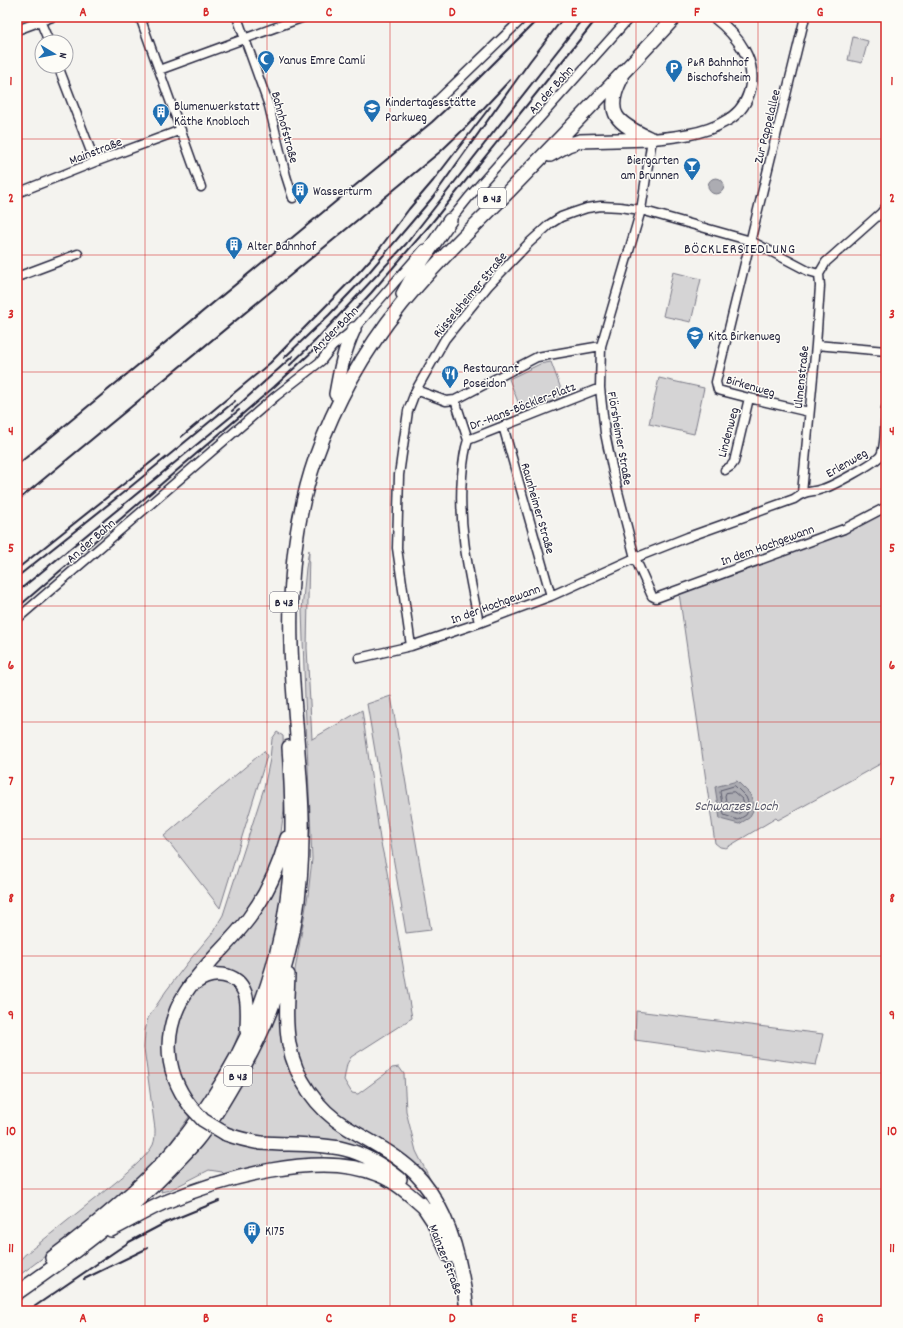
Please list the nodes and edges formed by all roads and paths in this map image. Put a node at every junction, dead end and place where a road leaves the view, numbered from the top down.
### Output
1 (52, 17) edge
2 (140, 17) edge
3 (237, 17) edge
4 (304, 17) edge
5 (524, 17) edge
6 (630, 17) edge
7 (665, 17) edge
8 (675, 17) edge
9 (714, 17) edge
10 (806, 17) edge
11 (40, 19) edge
12 (17, 30) edge
13 (46, 34) edge
14 (245, 39) junction
15 (635, 60) junction
16 (159, 70) junction
17 (61, 74) edge
18 (437, 101) dead end
19 (181, 130) junction
20 (652, 139) junction
21 (95, 162) junction
22 (529, 170) junction
23 (201, 187) dead end
24 (17, 193) edge
25 (293, 198) dead end
26 (886, 207) edge
27 (641, 210) junction
28 (450, 220) junction
29 (750, 241) junction
30 (78, 254) dead end
31 (819, 274) junction
32 (17, 277) edge
33 (403, 294) junction
34 (354, 329) junction
35 (816, 345) junction
36 (601, 346) junction
37 (886, 351) edge
38 (600, 388) junction
39 (416, 390) junction
40 (336, 394) junction
41 (749, 398) junction
42 (455, 400) junction
43 (886, 408) edge
44 (809, 412) junction
45 (503, 426) junction
46 (468, 440) junction
47 (725, 470) dead end
48 (802, 493) junction
49 (886, 507) edge
50 (635, 558) junction
51 (551, 596) junction
52 (654, 598) joint
53 (17, 619) edge
54 (479, 623) junction
55 (412, 646) junction
56 (359, 658) dead end
57 (292, 818) junction
58 (289, 948) junction
59 (186, 990) junction
60 (246, 1039) junction
61 (426, 1209) junction
62 (93, 1238) junction
63 (17, 1283) edge
64 (17, 1293) edge
65 (467, 1311) edge

1 - 11 street
2 - 16 street
3 - 14 street, Bahnhofstraße
4 - 14 street
5 - 18 street
6 - 28 street, An der Bahn
7 - 33 highway, B 43
8 - 15 highway, B 43
9 - 20 street
10 - 29 street, Zur Pappelallee
11 - 12 street
11 - 13 street
14 - 16 street
14 - 25 street, Bahnhofstraße
15 - 20 highway
15 - 22 highway, B 43
16 - 19 street
17 - 21 street
19 - 21 street, Mainstraße
19 - 23 street
20 - 22 highway
20 - 27 street, Flörsheimer Straße
21 - 24 street, Mainstraße
22 - 58 highway, B 43
26 - 31 street
27 - 29 street
27 - 36 street, Flörsheimer Straße
27 - 39 street, Rüsselsheimer Straße
28 - 33 highway
28 - 34 street, An der Bahn
29 - 31 street
29 - 41 street, Birkenweg
30 - 32 street
31 - 35 street, Ulmenstraße
33 - 40 highway, B 43
34 - 40 highway
34 - 53 street, An der Bahn
35 - 37 street
35 - 44 street, Ulmenstraße
36 - 38 street, Flörsheimer Straße
36 - 42 street
38 - 45 street, Dr.-Hans-Böckler-Platz
38 - 50 street, Flörsheimer Straße
39 - 42 street
39 - 55 street, Rüsselsheimer Straße
40 - 57 highway, B 43
41 - 44 street, Birkenweg
41 - 47 street, Lindenweg
42 - 46 street, Dr.-Hans-Böckler-Platz
43 - 48 street, Erlenweg
44 - 48 street, Ulmenstraße
45 - 46 street, Dr.-Hans-Böckler-Platz
45 - 51 street, Raunheimer Straße
46 - 54 street
48 - 50 street
49 - 52 street, In dem Hochgewann
50 - 51 street, In der Hochgewann
50 - 52 street, Flörsheimer Straße
51 - 54 street, In der Hochgewann
54 - 55 street, In der Hochgewann
55 - 56 street, In der Hochgewann
57 - 59 highway
57 - 60 highway, B 43
58 - 62 highway, B 43
58 - 65 highway
59 - 60 highway
59 - 61 highway, bridge
60 - 63 highway, B 43
61 - 62 highway
61 - 65 highway, Mainzer Straße
62 - 64 highway, B 43

